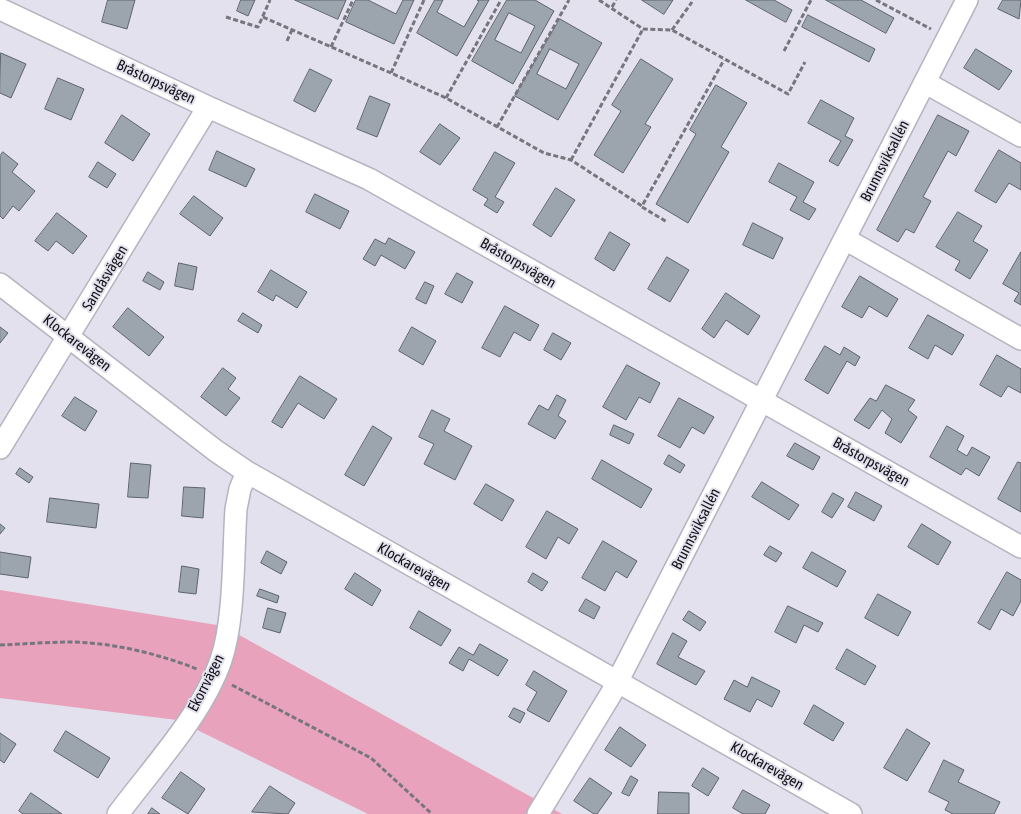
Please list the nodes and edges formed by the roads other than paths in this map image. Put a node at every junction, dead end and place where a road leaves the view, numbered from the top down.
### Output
1 (967, 0) edge
2 (0, 9) edge
3 (926, 82) junction
4 (208, 107) junction
5 (1021, 136) edge
6 (845, 239) junction
7 (0, 284) edge
8 (70, 337) junction
9 (1021, 339) edge
10 (762, 401) junction
11 (0, 448) edge
12 (246, 472) junction
13 (1021, 547) edge
14 (617, 681) junction
15 (118, 814) edge
16 (538, 814) edge
17 (851, 814) edge

1 - 3 street, Brunnsviksallén
2 - 4 street, Bråstorpsvägen
3 - 5 street
3 - 6 street, Brunnsviksallén
4 - 8 street, Sandåsvägen
4 - 10 street, Bråstorpsvägen
6 - 9 street
6 - 10 street, Brunnsviksallén
7 - 8 street, Klockarevägen
8 - 11 street, Sandåsvägen
8 - 12 street, Klockarevägen
10 - 13 street, Bråstorpsvägen
10 - 14 street, Brunnsviksallén
12 - 14 street, Klockarevägen
12 - 15 street, Ekorrvägen
14 - 16 street, Brunnsviksallén
14 - 17 street, Klockarevägen

